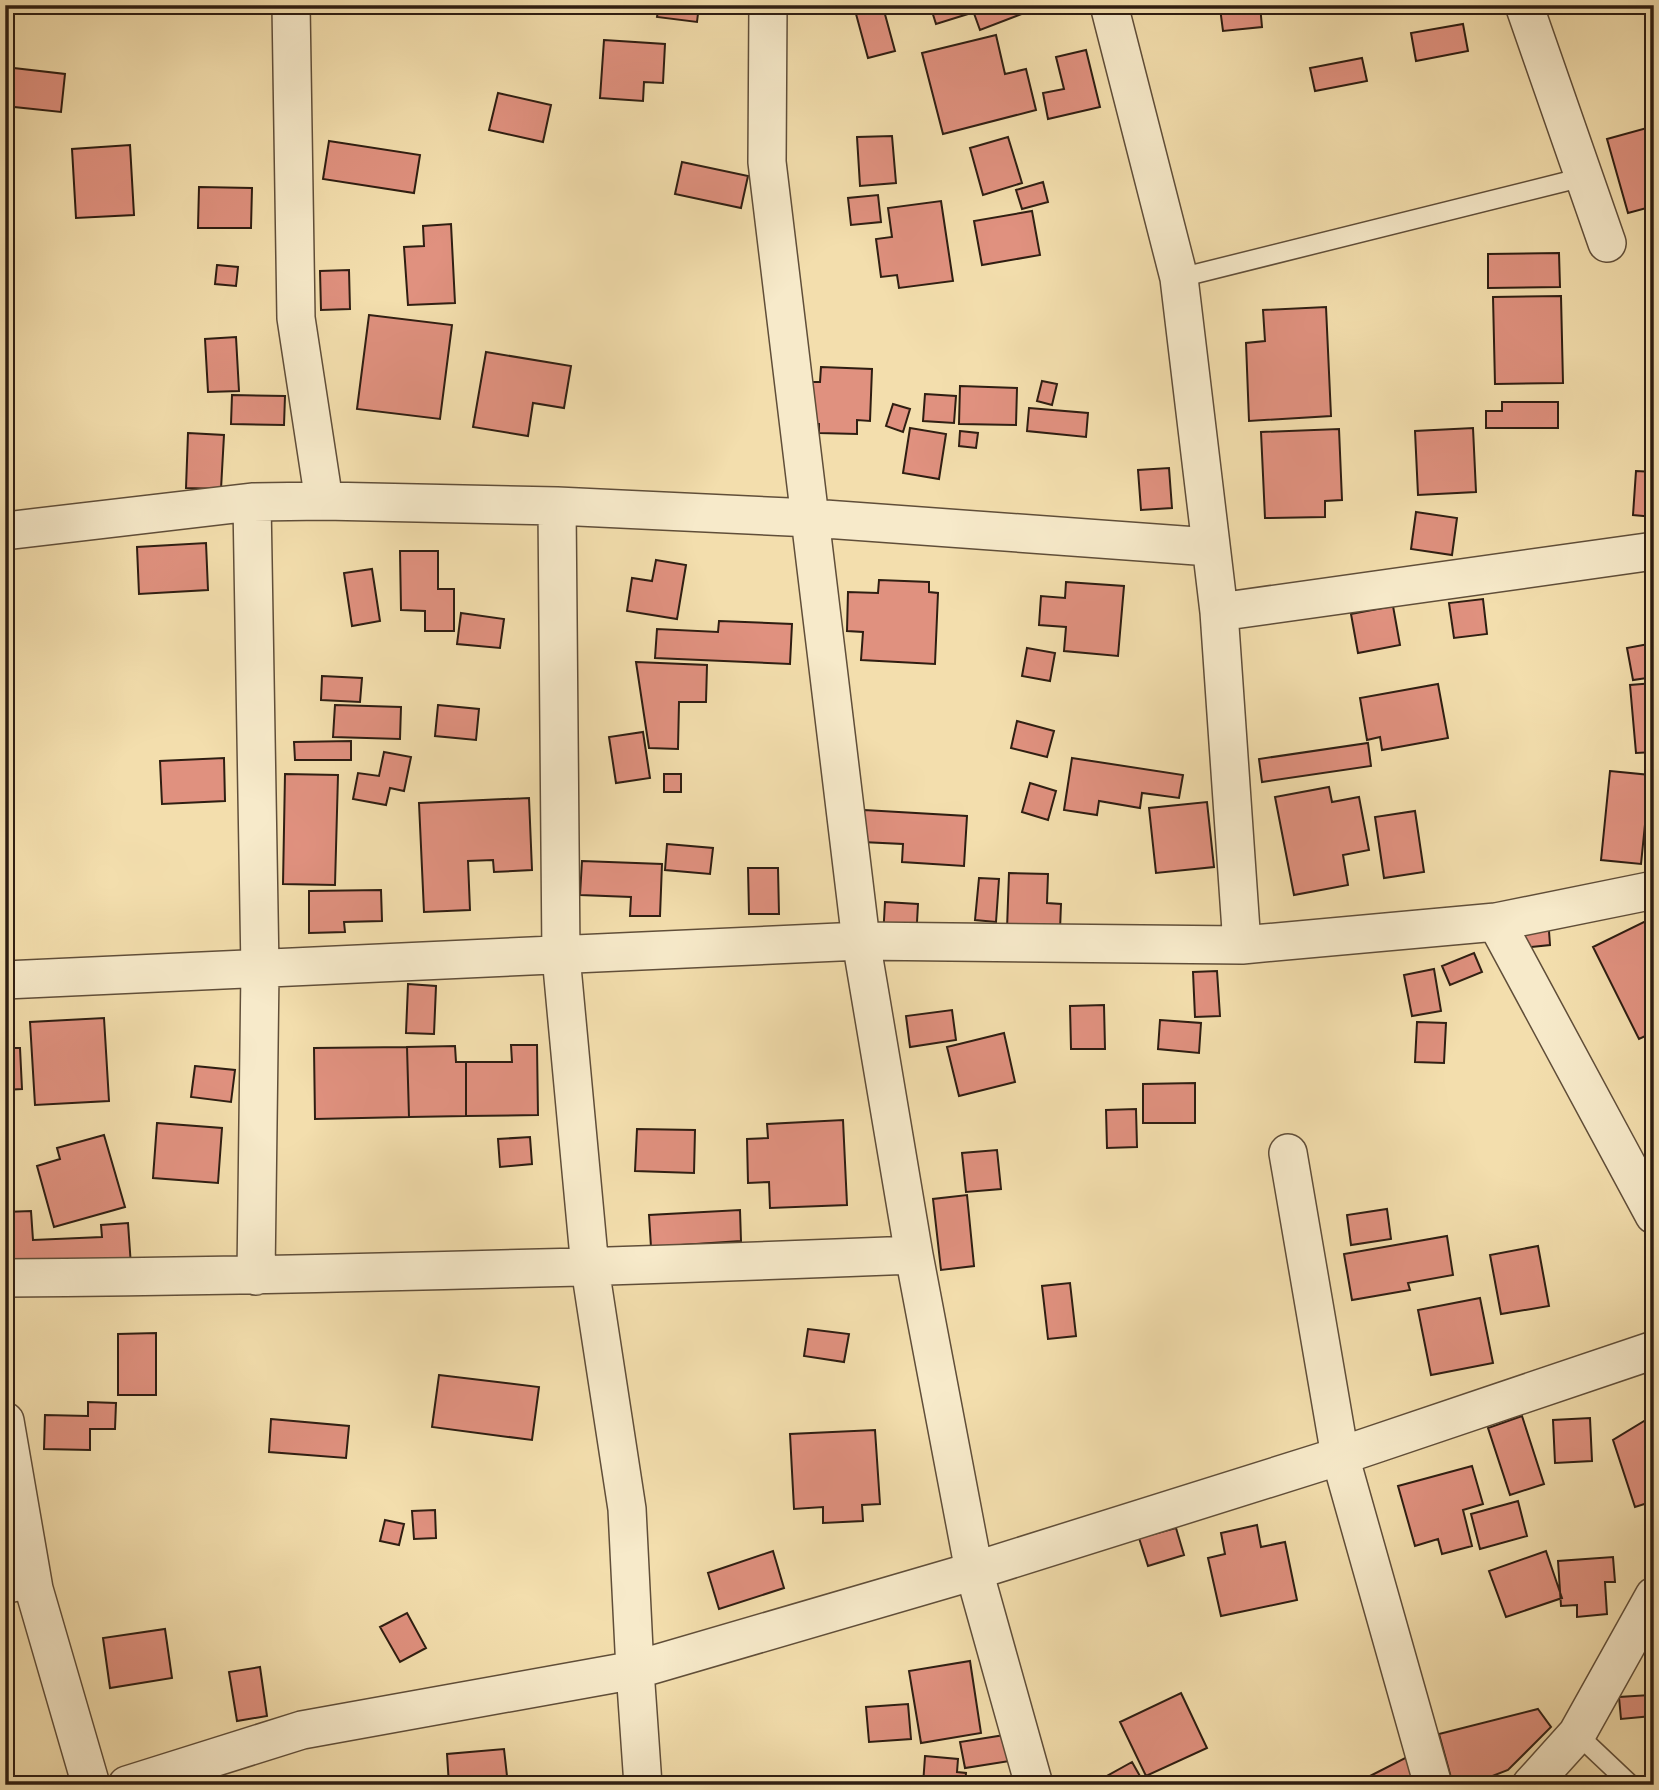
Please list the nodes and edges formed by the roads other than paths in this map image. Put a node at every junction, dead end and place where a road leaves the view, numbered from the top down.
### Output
1 (291, 5) edge
2 (768, 5) edge
3 (1109, 5) edge
4 (1524, 5) edge
5 (1584, 177) junction
6 (1607, 243) dead end
7 (1179, 278) junction
8 (324, 501) junction
9 (252, 502) junction
10 (557, 506) junction
11 (811, 518) junction
12 (5, 531) edge
13 (1210, 547) junction
14 (1654, 551) edge
15 (1219, 612) junction
16 (1654, 890) edge
17 (1496, 922) junction
18 (861, 941) junction
19 (1242, 945) junction
20 (561, 956) junction
21 (260, 970) junction
22 (5, 981) edge
23 (1288, 1153) dead end
24 (1654, 1215) edge
25 (914, 1255) junction
26 (590, 1268) junction
27 (256, 1276) junction
28 (5, 1278) edge
29 (1654, 1350) edge
30 (5, 1421) edge
31 (1340, 1456) junction
32 (974, 1571) junction
33 (20, 1591) edge
34 (1654, 1596) edge
35 (635, 1670) junction
36 (1577, 1734) junction
37 (91, 1785) edge
38 (127, 1785) edge
39 (643, 1785) edge
40 (1034, 1785) edge
41 (1433, 1785) edge
42 (1531, 1785) edge
43 (1631, 1785) edge

1 - 8 street
2 - 11 street
3 - 7 street
4 - 5 street
5 - 6 street
5 - 7 lane
7 - 13 street
8 - 9 street
8 - 10 street
9 - 12 street
9 - 21 street
10 - 11 street
10 - 20 street
11 - 13 street
11 - 18 street
13 - 15 street
14 - 15 street
15 - 19 street
16 - 17 street
17 - 19 street
17 - 24 street
18 - 19 street
18 - 20 street
18 - 25 street
20 - 21 street
20 - 26 street
21 - 22 street
21 - 27 street
23 - 31 street
25 - 26 street
25 - 32 street
26 - 27 street
26 - 35 street
27 - 28 street
29 - 31 street
30 - 33 street
31 - 32 street
31 - 41 street
32 - 35 street
32 - 40 street
33 - 37 street
34 - 36 street
35 - 38 street
35 - 39 street
36 - 42 street
36 - 43 lane

